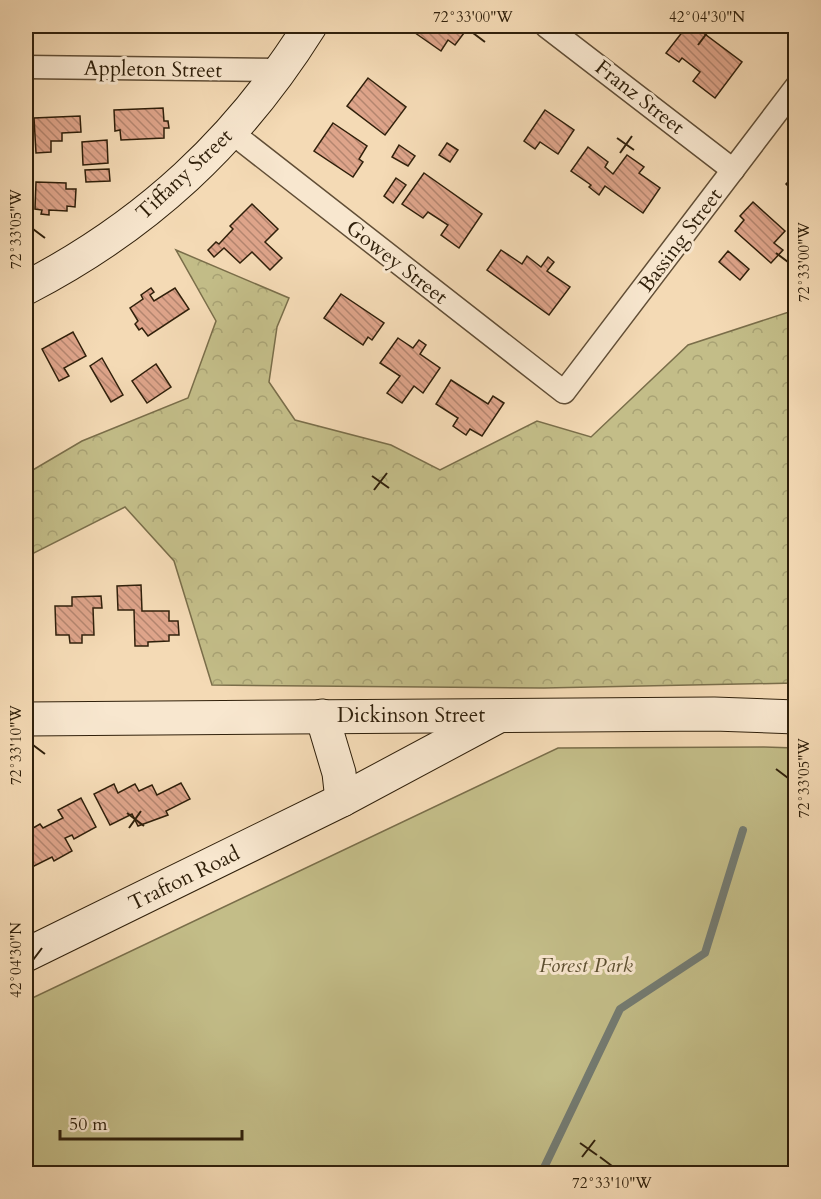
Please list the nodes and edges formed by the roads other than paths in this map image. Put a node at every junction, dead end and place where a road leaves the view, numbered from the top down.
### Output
1 (310, 26) edge
2 (546, 26) edge
3 (26, 67) edge
4 (281, 70) junction
5 (795, 87) edge
6 (231, 132) junction
7 (733, 170) junction
8 (26, 288) edge
9 (564, 392) joint
10 (502, 715) junction
11 (322, 716) junction
12 (795, 717) edge
13 (26, 719) edge
14 (342, 800) junction
15 (26, 955) edge

1 - 4 main road, Tiffany Street
2 - 7 street, Franz Street
3 - 4 street, Appleton Street
4 - 6 main road, Tiffany Street
5 - 7 street, Bassing Street
6 - 8 main road, Tiffany Street
6 - 9 street, Gowey Street
7 - 9 street, Bassing Street
10 - 11 main road, Dickinson Street
10 - 12 main road, Dickinson Street
10 - 14 main road, Trafton Road
11 - 13 main road, Dickinson Street
11 - 14 main road
14 - 15 main road, Trafton Road

